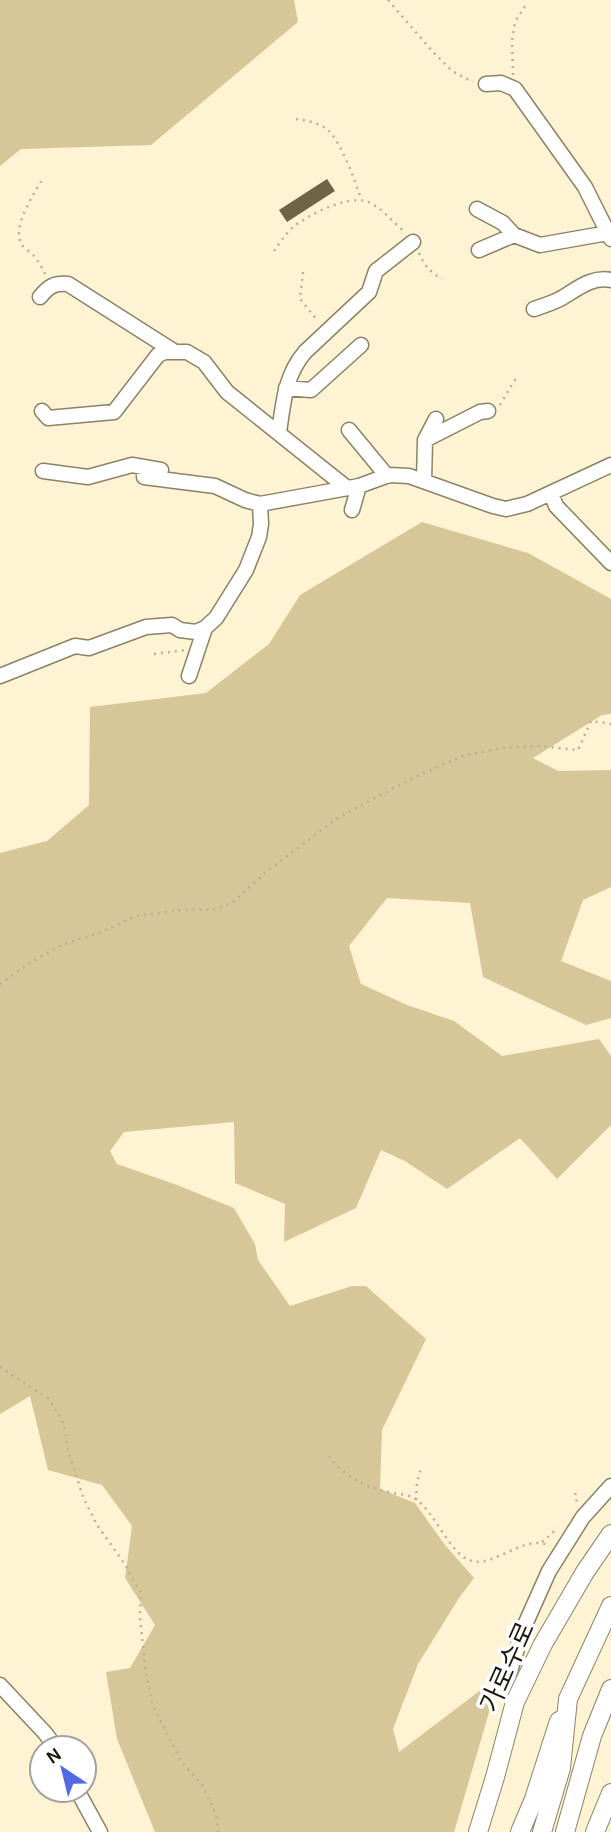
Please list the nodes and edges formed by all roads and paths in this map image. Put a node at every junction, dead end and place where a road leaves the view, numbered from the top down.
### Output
1 (388, 0) edge
2 (524, 6) dead end
3 (486, 84) joint
4 (515, 89) junction
5 (296, 119) dead end
6 (41, 181) dead end
7 (361, 201) junction
8 (477, 209) dead end
9 (514, 234) junction
10 (609, 236) edge
11 (413, 242) junction
12 (478, 250) dead end
13 (274, 251) dead end
14 (303, 272) dead end
15 (442, 279) dead end
16 (611, 280) edge
17 (51, 285) junction
18 (40, 297) dead end
19 (534, 309) dead end
20 (328, 331) junction
21 (361, 345) dead end
22 (175, 352) junction
23 (520, 376) dead end
24 (286, 388) junction
25 (42, 411) dead end
26 (488, 411) joint
27 (436, 419) dead end
28 (349, 430) dead end
29 (279, 433) junction
30 (425, 440) junction
31 (611, 465) edge
32 (43, 471) dead end
33 (387, 476) junction
34 (144, 477) dead end
35 (424, 481) junction
36 (353, 487) junction
37 (227, 491) junction
38 (551, 493) junction
39 (260, 504) junction
40 (352, 510) dead end
41 (611, 563) edge
42 (205, 628) junction
43 (198, 648) junction
44 (154, 654) dead end
45 (0, 676) edge
46 (188, 676) dead end
47 (611, 724) edge
48 (0, 984) edge
49 (0, 1367) edge
50 (329, 1456) dead end
51 (422, 1466) dead end
52 (611, 1486) edge
53 (416, 1500) junction
54 (611, 1535) edge
55 (563, 1549) junction
56 (610, 1607) edge
57 (510, 1671) dead end
58 (0, 1685) edge
59 (611, 1689) edge
60 (568, 1699) junction
61 (46, 1734) edge
62 (611, 1793) edge
63 (85, 1804) edge
64 (100, 1832) edge
65 (218, 1832) edge
66 (478, 1832) edge
67 (520, 1832) edge
68 (542, 1832) edge
69 (565, 1832) edge
70 (595, 1832) edge

1 - 3 path
2 - 4 path
3 - 4 street
4 - 10 street
5 - 7 path
6 - 17 path
7 - 11 path
7 - 13 path
8 - 9 street
9 - 10 street
9 - 12 street
11 - 15 path
11 - 20 street
14 - 20 path
16 - 19 street
17 - 18 street
17 - 22 street
20 - 24 street
21 - 24 street
22 - 25 street
22 - 29 street
23 - 26 path
24 - 29 street
26 - 30 street
27 - 30 street
28 - 33 street
29 - 36 street
30 - 35 street
31 - 38 street
32 - 37 street
33 - 35 street
33 - 36 street
34 - 37 street
35 - 38 street
36 - 39 street
36 - 40 street
37 - 39 street
38 - 41 street
39 - 42 street
42 - 43 street
42 - 45 street
43 - 44 path
43 - 46 street
47 - 48 path
49 - 65 path
50 - 53 path
51 - 53 path
52 - 55 street
53 - 55 path
54 - 66 main road, 가로수로
55 - 57 street
56 - 60 main road
58 - 61 street
59 - 69 main road
60 - 67 main road
60 - 68 main road
62 - 70 main road
63 - 64 street

